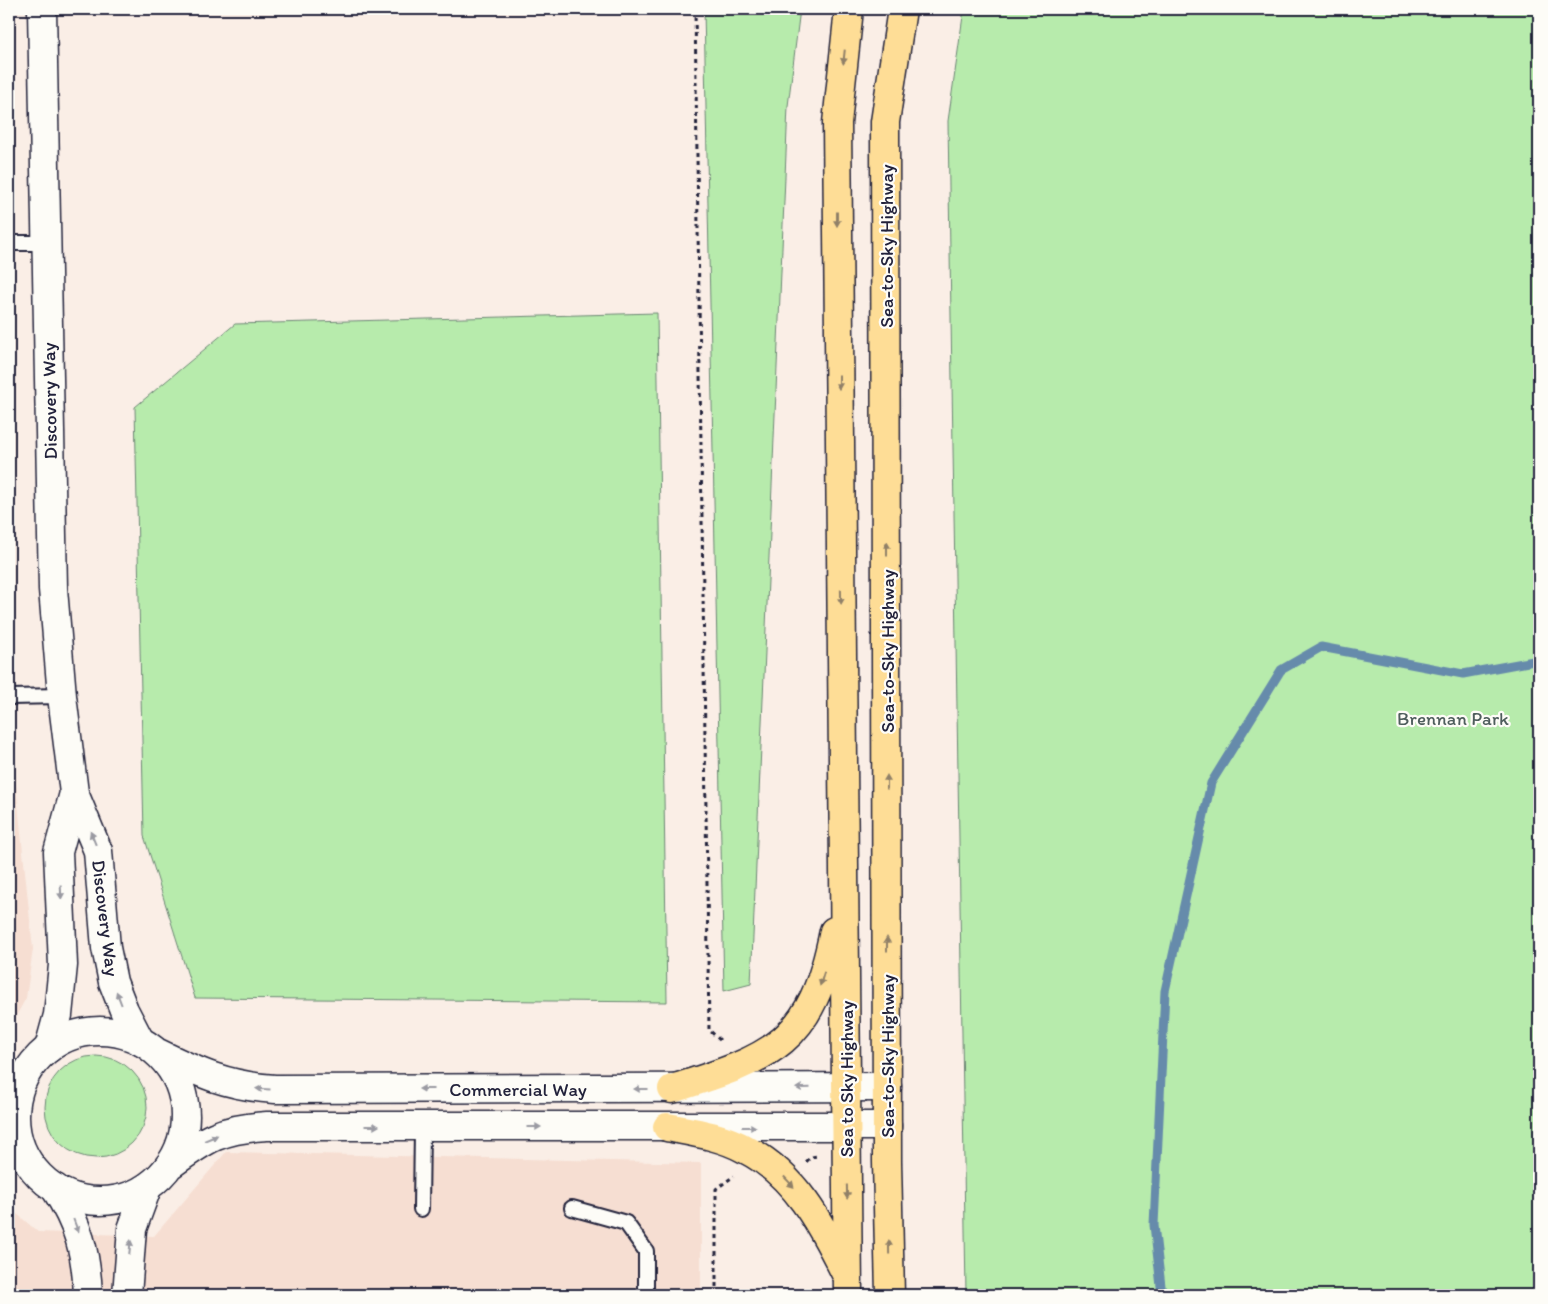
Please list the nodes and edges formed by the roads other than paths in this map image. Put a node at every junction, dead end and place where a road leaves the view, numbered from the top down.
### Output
1 (42, 9) edge
2 (849, 9) edge
3 (902, 9) edge
4 (9, 243) edge
5 (45, 243) junction
6 (62, 696) junction
7 (9, 697) edge
8 (74, 793) junction
9 (844, 880) junction
10 (148, 1047) junction
11 (43, 1054) junction
12 (9, 1073) edge
13 (887, 1087) junction
14 (846, 1088) junction
15 (672, 1089) junction
16 (422, 1126) junction
17 (846, 1126) junction
18 (887, 1126) junction
19 (668, 1127) junction
20 (9, 1153) edge
21 (170, 1165) junction
22 (45, 1180) junction
23 (147, 1188) junction
24 (572, 1208) dead end
25 (421, 1209) dead end
26 (848, 1287) edge
27 (88, 1295) edge
28 (127, 1295) edge
29 (646, 1295) edge
30 (890, 1295) edge

1 - 5 street, Discovery Way
2 -> 9 highway
13 -> 3 highway, Sea-to-Sky Highway
4 - 5 lane
5 - 6 street, Discovery Way
6 - 7 lane
6 - 8 street, Discovery Way
10 -> 8 street, Discovery Way
8 -> 11 street, Discovery Way
9 - 14 highway, Sea to Sky Highway
9 -> 15 highway
10 - 11 street
15 -> 10 street, Commercial Way
10 - 21 street
11 - 12 street
11 - 22 street
13 - 14 street, Commercial Way
13 - 18 highway, Sea-to-Sky Highway
14 -> 15 street, Commercial Way
14 - 17 highway, Sea to Sky Highway
16 -> 19 street, Commercial Way
21 -> 16 street, Commercial Way
16 - 25 lane
17 - 18 street, Commercial Way
19 -> 17 street, Commercial Way
17 -> 26 highway, Sea to Sky Highway
30 -> 18 highway, Sea-to-Sky Highway
19 -> 26 highway
20 - 22 street
21 - 23 street
22 - 23 street
22 -> 27 street
28 -> 23 street
24 - 29 lane

